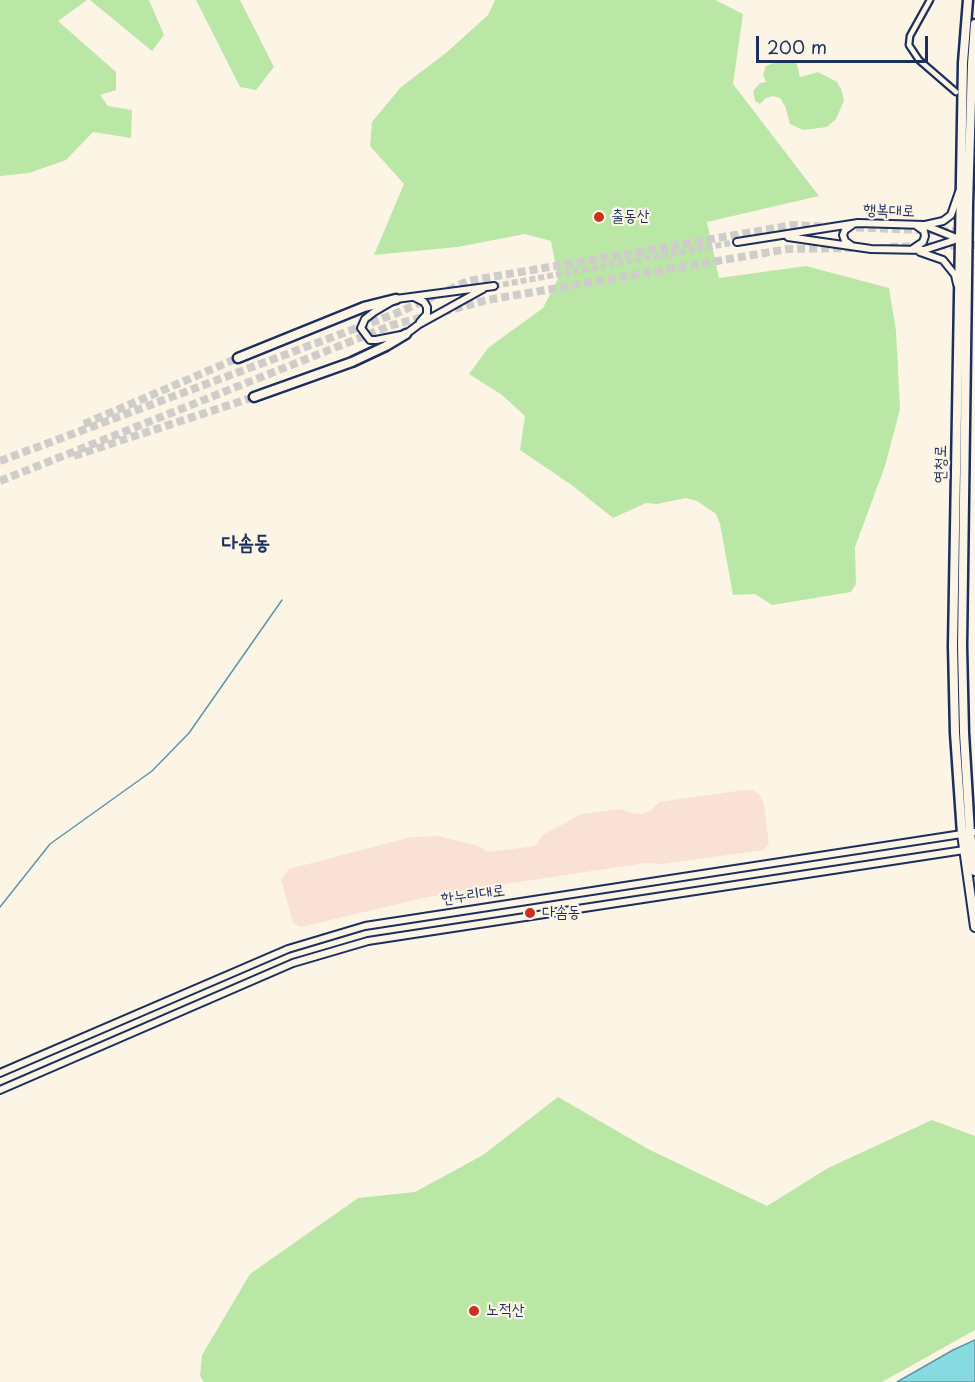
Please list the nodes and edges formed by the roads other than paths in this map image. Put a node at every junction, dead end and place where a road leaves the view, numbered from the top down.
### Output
1 (930, 0) edge
2 (968, 0) edge
3 (975, 24) edge
4 (956, 92) dead end
5 (964, 188) junction
6 (975, 213) edge
7 (858, 223) junction
8 (914, 225) junction
9 (924, 225) junction
10 (785, 236) junction
11 (969, 239) edge
12 (737, 242) tunnel mouth
13 (855, 247) junction
14 (911, 249) junction
15 (975, 264) edge
16 (494, 286) tunnel mouth
17 (483, 288) junction
18 (963, 291) junction
19 (412, 296) junction
20 (396, 299) junction
21 (418, 325) junction
22 (406, 334) junction
23 (238, 358) tunnel mouth
24 (254, 397) tunnel mouth
25 (969, 833) edge
26 (970, 849) edge
27 (975, 872) edge
28 (975, 927) edge
29 (0, 1073) edge
30 (0, 1090) edge

1 - 4 street
2 - 5 highway, 연청로
3 - 5 highway, 연청로
5 - 6 highway
5 - 9 street
5 - 11 highway, 연청로
7 - 8 street, 행복대로
7 - 10 street, 행복대로
7 - 13 street
8 - 9 street, 행복대로
8 - 14 street
9 - 11 street, 행복대로
10 - 12 street, 행복대로
10 - 13 street, 행복대로
11 - 14 street, 행복대로
11 - 18 highway, 연청로
13 - 14 street, 행복대로
14 - 18 street
15 - 18 highway
16 - 17 street
17 - 19 street
17 - 21 street
18 - 25 highway, 연청로
19 - 20 street
19 - 21 street
20 - 22 street
20 - 23 highway
21 - 22 street
22 - 24 highway
25 - 26 main road, 연청로
25 - 29 street, 한누리대로
26 - 27 main road, 연청로
26 - 28 main road, 연청로
26 - 30 street, 한누리대로

